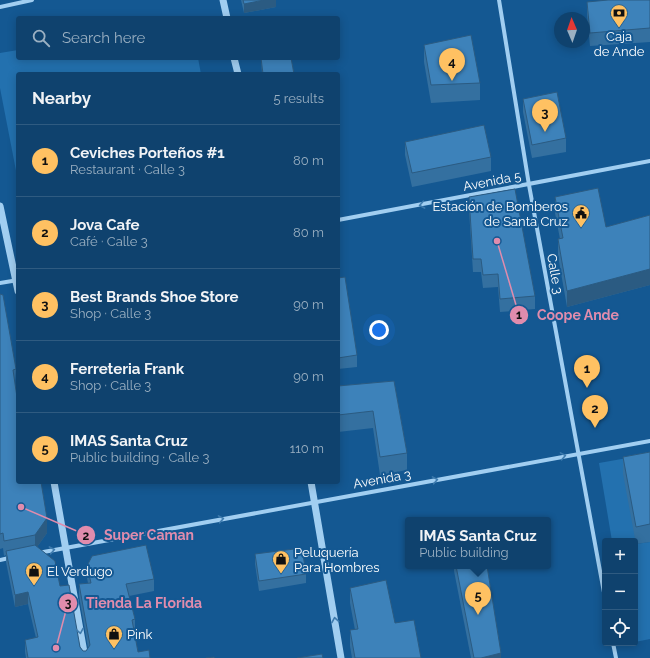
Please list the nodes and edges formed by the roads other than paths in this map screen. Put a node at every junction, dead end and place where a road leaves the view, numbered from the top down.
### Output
1 (32, 0) edge
2 (223, 0) edge
3 (499, 0) edge
4 (0, 7) edge
5 (227, 16) edge
6 (234, 60) edge
7 (238, 72) edge
8 (650, 160) edge
9 (529, 185) junction
10 (0, 206) edge
11 (340, 220) edge
12 (16, 276) edge
13 (16, 280) edge
14 (0, 283) edge
15 (650, 441) edge
16 (578, 454) junction
17 (54, 484) edge
18 (311, 484) edge
19 (314, 502) junction
20 (66, 547) junction
21 (29, 554) edge
22 (15, 557) edge
23 (0, 560) edge
24 (602, 582) edge
25 (614, 646) edge
26 (85, 658) edge
27 (341, 658) edge
28 (616, 658) edge

1 - 4 street
2 - 5 street
3 - 9 street, Calle 3
6 - 7 street
8 - 9 street, Avenida 5
9 -> 11 street, Avenida 5
9 - 16 street, Calle 3
10 - 12 street
13 - 14 street
15 - 16 street, Avenida 3
19 -> 16 street, Avenida 3
16 - 24 street, Calle 3
17 - 20 street
18 - 19 street
20 -> 19 street, Avenida 3
27 -> 19 street
21 -> 20 street, Avenida 3
20 -> 26 street
22 - 23 street
25 - 28 street

